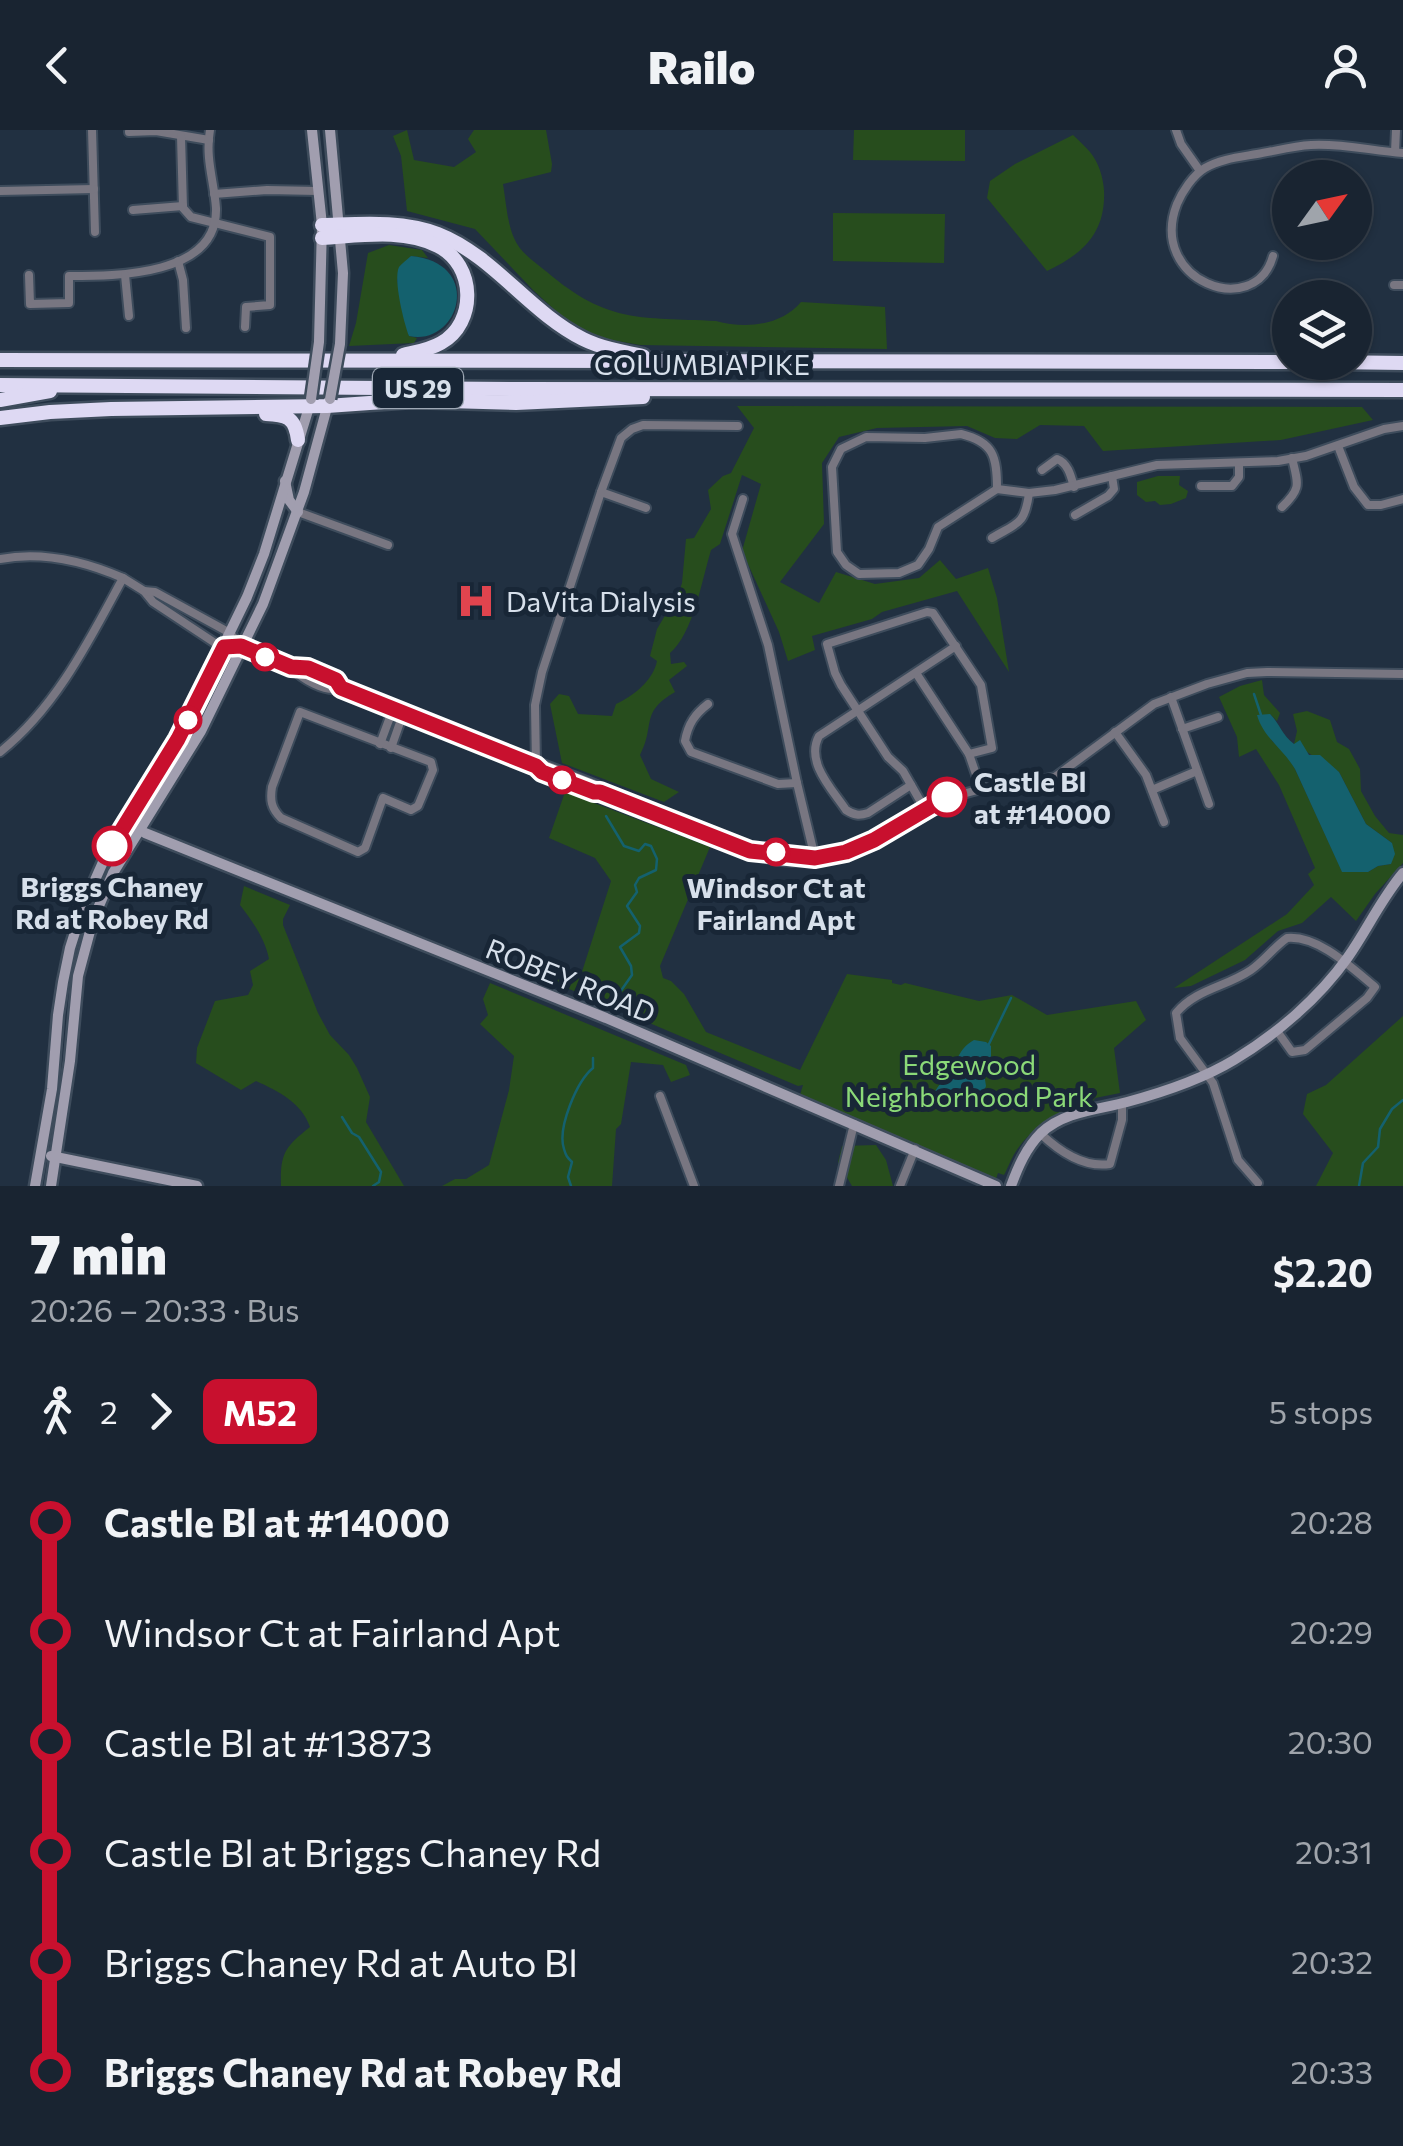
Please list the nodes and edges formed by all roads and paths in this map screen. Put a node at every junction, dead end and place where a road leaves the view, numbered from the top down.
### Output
1 (92, 130) edge
2 (312, 130) edge
3 (330, 130) edge
4 (1176, 130) edge
5 (1396, 130) edge
6 (130, 132) edge
7 (209, 135) edge
8 (180, 136) junction
9 (1399, 153) edge
10 (1200, 171) junction
11 (266, 176) dead end
12 (94, 189) junction
13 (267, 190) junction
14 (0, 191) edge
15 (318, 191) junction
16 (214, 194) junction
17 (183, 206) junction
18 (132, 210) dead end
19 (215, 222) junction
20 (341, 231) junction
21 (96, 232) dead end
22 (322, 232) junction
23 (1272, 260) edge
24 (178, 261) junction
25 (125, 275) junction
26 (29, 276) dead end
27 (129, 316) dead end
28 (245, 327) dead end
29 (186, 328) dead end
30 (0, 351) edge
31 (0, 360) edge
32 (96, 360) junction
33 (383, 360) junction
34 (678, 362) junction
35 (1272, 362) edge
36 (1372, 363) edge
37 (1403, 363) edge
38 (85, 384) junction
39 (0, 385) edge
40 (751, 390) junction
41 (1403, 390) edge
42 (0, 400) edge
43 (310, 402) junction
44 (328, 402) junction
45 (166, 409) junction
46 (0, 418) edge
47 (738, 426) dead end
48 (1403, 426) edge
49 (298, 440) junction
50 (1338, 446) junction
51 (1292, 458) junction
52 (1239, 463) junction
53 (1042, 470) dead end
54 (1112, 476) junction
55 (285, 480) junction
56 (1074, 486) junction
57 (1201, 486) dead end
58 (997, 489) junction
59 (601, 492) junction
60 (1029, 493) junction
61 (743, 499) dead end
62 (1403, 499) edge
63 (1282, 507) dead end
64 (646, 508) dead end
65 (298, 512) junction
66 (1075, 515) dead end
67 (992, 538) dead end
68 (388, 545) dead end
69 (0, 559) edge
70 (123, 578) junction
71 (144, 591) junction
72 (230, 633) junction
73 (241, 646) junction
74 (956, 646) junction
75 (224, 647) junction
76 (916, 673) junction
77 (1403, 674) edge
78 (1171, 697) junction
79 (708, 704) dead end
80 (393, 709) junction
81 (858, 711) junction
82 (403, 714) junction
83 (1218, 717) dead end
84 (1182, 729) junction
85 (1115, 732) junction
86 (380, 744) junction
87 (390, 748) junction
88 (0, 752) edge
89 (969, 754) junction
90 (532, 764) junction
91 (1198, 771) junction
92 (796, 783) junction
93 (911, 785) junction
94 (981, 788) junction
95 (1152, 790) junction
96 (1209, 804) dead end
97 (926, 811) junction
98 (126, 822) junction
99 (1164, 822) dead end
100 (138, 830) junction
101 (815, 858) junction
102 (1403, 873) edge
103 (1344, 962) junction
104 (1277, 1031) junction
105 (1208, 1074) junction
106 (660, 1096) dead end
107 (1122, 1103) junction
108 (854, 1124) junction
109 (1041, 1134) junction
110 (914, 1150) junction
111 (42, 1154) junction
112 (56, 1157) junction
113 (1258, 1183) dead end
114 (35, 1186) edge
115 (50, 1186) edge
116 (197, 1186) edge
117 (694, 1186) edge
118 (840, 1186) edge
119 (900, 1186) edge
120 (996, 1186) edge
121 (1010, 1186) edge

1 - 12 street
2 - 15 main road
3 - 20 main road
4 - 10 street
5 - 9 street
6 - 8 street
7 - 8 street
7 - 16 street
8 - 17 street
9 - 10 street
10 - 23 street
11 - 13 street
12 - 14 street
12 - 21 street
13 - 15 street
13 - 16 street
15 - 22 main road
16 - 19 street
17 - 18 street
17 - 19 street
19 - 24 street
19 - 28 street
20 - 22 highway
20 - 33 highway
20 - 34 highway
20 - 44 main road, bridge
22 - 43 main road, bridge
24 - 25 street
24 - 29 street
25 - 26 street
25 - 27 street
30 - 32 highway
31 - 32 highway, COLUMBIA PIKE / US 29
32 - 33 highway, COLUMBIA PIKE / US 29
33 - 34 highway, COLUMBIA PIKE / US 29
34 - 35 highway, COLUMBIA PIKE / US 29
36 - 37 highway
38 - 39 highway, COLUMBIA PIKE / US 29
38 - 40 highway, COLUMBIA PIKE / US 29
38 - 42 highway
40 - 41 highway, COLUMBIA PIKE / US 29
40 - 44 highway
43 - 44 highway
43 - 45 highway
43 - 49 main road
44 - 65 main road
45 - 46 highway
45 - 49 highway
47 - 59 street
48 - 50 street
49 - 55 main road
50 - 51 street
50 - 62 street
51 - 52 street
51 - 63 street
52 - 54 street
52 - 57 street
53 - 56 street
54 - 56 street
54 - 66 street
55 - 65 main road
55 - 72 main road
56 - 60 street
58 - 58 street
58 - 60 street
59 - 64 street
59 - 90 street
60 - 67 street
61 - 92 street
65 - 68 street
65 - 73 main road
69 - 70 street
70 - 71 street
70 - 88 street
71 - 72 street
71 - 75 street
72 - 73 street
72 - 75 main road
73 - 75 street
73 - 80 street
73 - 100 main road
74 - 76 street
74 - 81 street
74 - 89 street
75 - 98 main road
76 - 81 street
76 - 89 street
77 - 78 street
78 - 84 street
78 - 85 street
79 - 92 street
80 - 82 street
80 - 86 street
81 - 93 street
81 - 93 street
82 - 87 street
82 - 90 street
83 - 84 street
84 - 91 street
85 - 94 street
85 - 95 street
86 - 87 street
86 - 87 street
89 - 94 street
90 - 101 street
91 - 95 street
91 - 96 street
92 - 101 street
93 - 97 street
94 - 97 street
95 - 99 street
97 - 101 street
98 - 100 main road, ROBEY ROAD
98 - 111 main road
100 - 108 main road, ROBEY ROAD
100 - 112 main road
102 - 103 main road
103 - 104 main road
103 - 104 street
103 - 105 street
104 - 105 main road
105 - 107 main road
105 - 113 street
106 - 117 street
107 - 109 main road
107 - 109 street
108 - 110 main road, ROBEY ROAD
108 - 118 street
109 - 121 main road
110 - 119 street
110 - 120 main road, ROBEY ROAD
111 - 112 main road
111 - 114 main road
112 - 115 main road
112 - 116 main road

